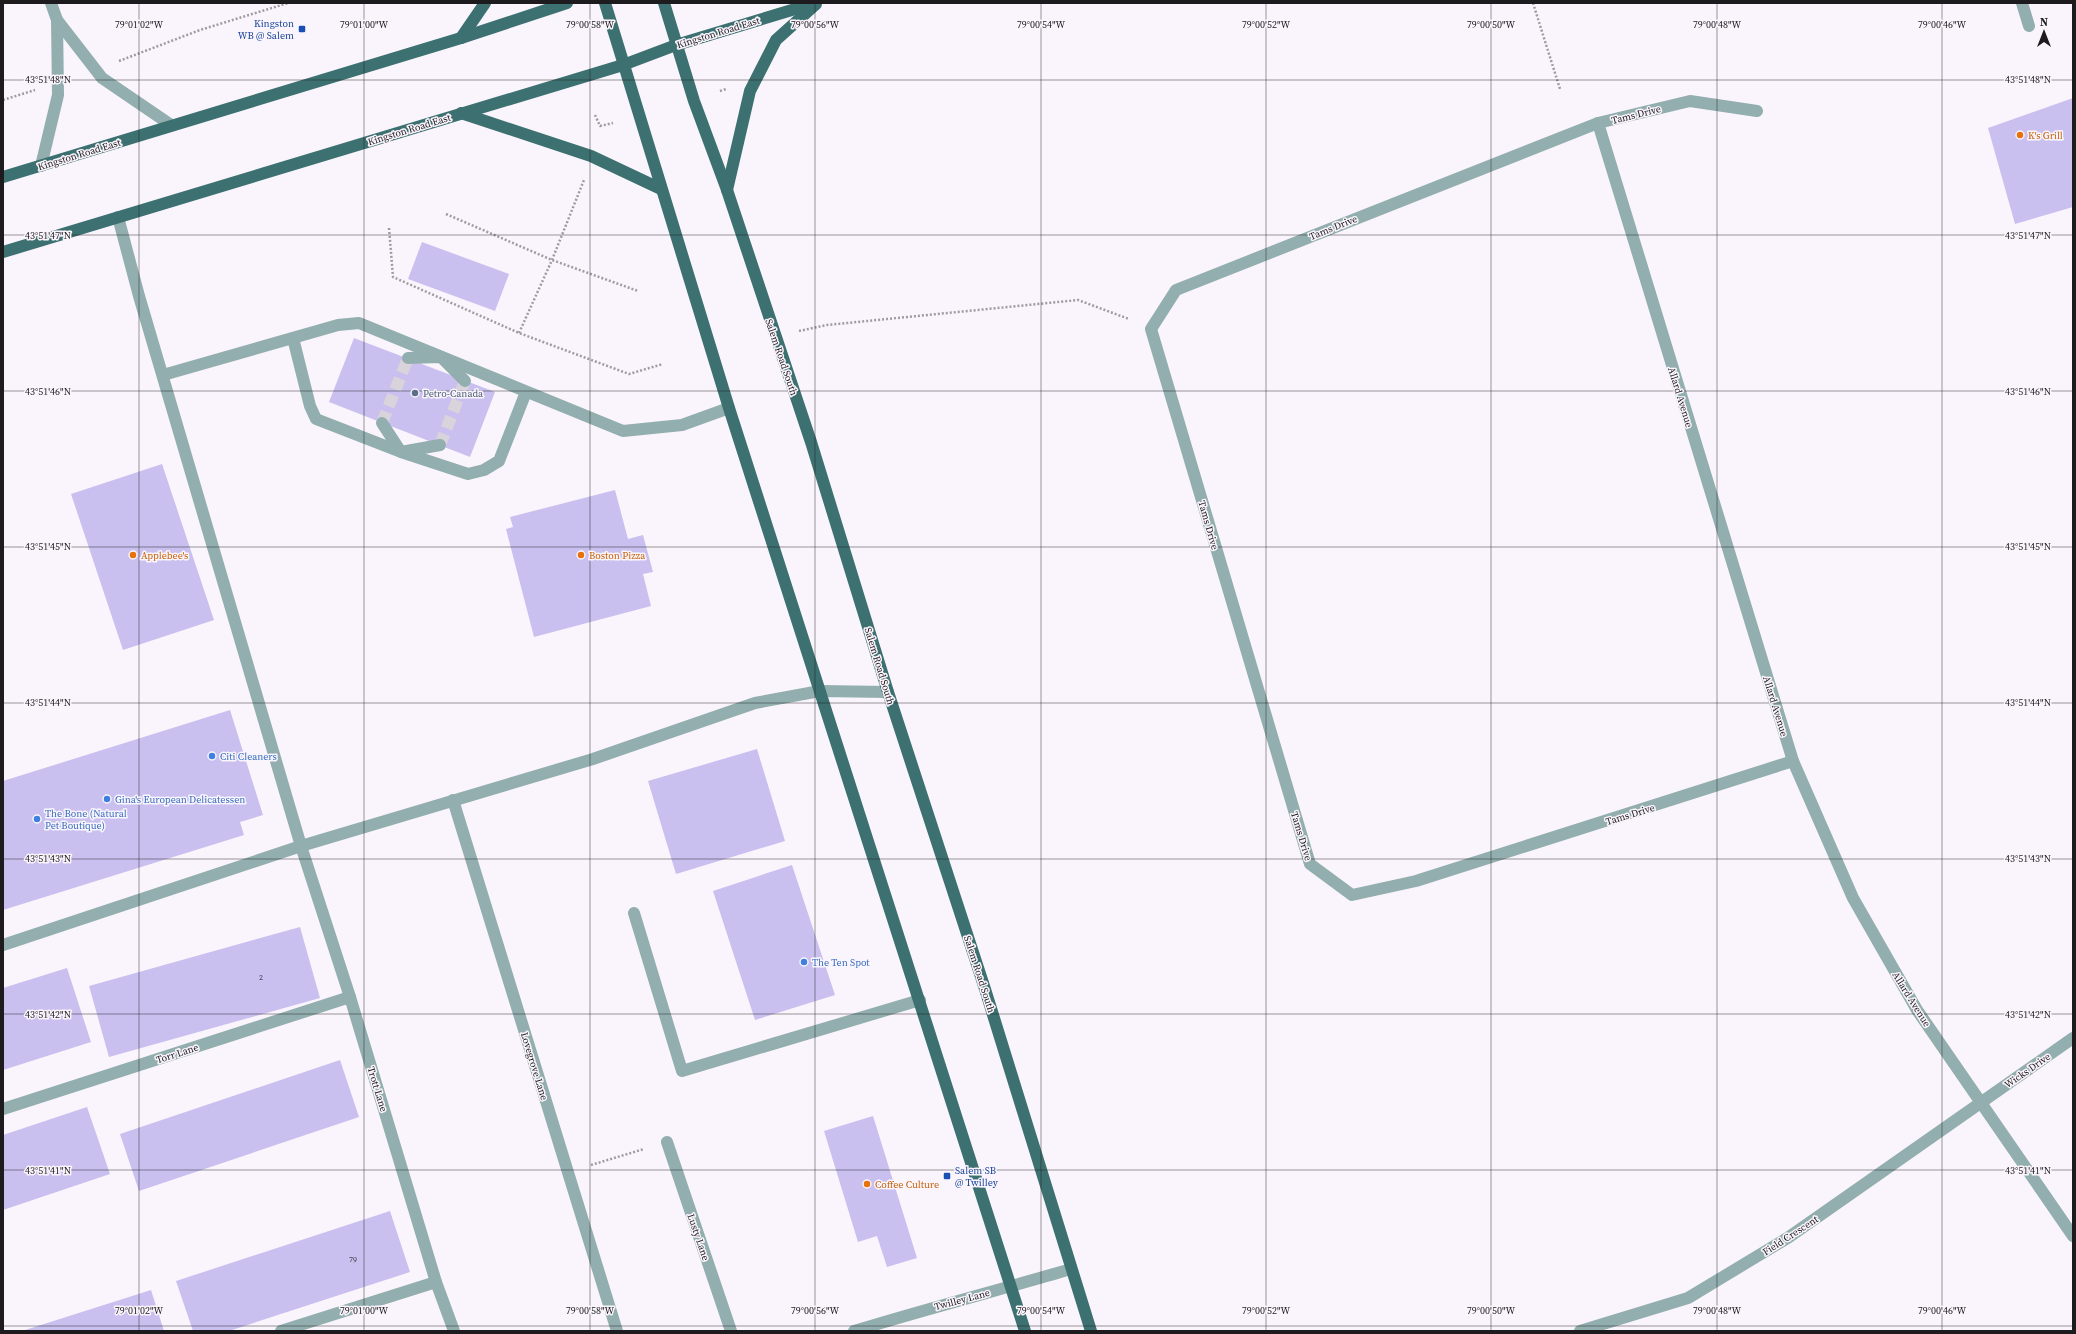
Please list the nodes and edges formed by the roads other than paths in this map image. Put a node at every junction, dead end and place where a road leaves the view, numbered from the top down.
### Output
1 (51, 3) edge
2 (485, 3) edge
3 (567, 3) edge
4 (605, 3) edge
5 (664, 3) edge
6 (816, 3) edge
7 (2022, 3) edge
8 (57, 20) junction
9 (2029, 26) dead end
10 (461, 38) junction
11 (676, 45) junction
12 (623, 65) junction
13 (1757, 111) dead end
14 (461, 113) junction
15 (1598, 123) junction
16 (170, 125) junction
17 (41, 166) junction
18 (3, 177) edge
19 (661, 189) junction
20 (727, 190) junction
21 (118, 217) junction
22 (3, 252) edge
23 (293, 338) junction
24 (441, 357) junction
25 (408, 358) dead end
26 (163, 375) junction
27 (465, 381) dead end
28 (526, 392) junction
29 (729, 408) junction
30 (382, 423) dead end
31 (440, 445) dead end
32 (401, 452) junction
33 (820, 691) junction
34 (888, 692) junction
35 (1793, 761) junction
36 (453, 800) junction
37 (301, 846) junction
38 (634, 913) dead end
39 (3, 945) edge
40 (350, 997) junction
41 (920, 1000) junction
42 (2073, 1038) edge
43 (1982, 1102) junction
44 (3, 1109) edge
45 (667, 1142) road end
46 (2073, 1236) edge
47 (1071, 1269) junction
48 (436, 1282) junction
49 (1010, 1287) junction
50 (281, 1331) edge
51 (454, 1331) edge
52 (617, 1331) edge
53 (731, 1331) edge
54 (854, 1331) edge
55 (1025, 1331) edge
56 (1091, 1331) edge
57 (1580, 1331) edge

1 - 8 street
2 - 10 main road
3 - 10 main road, Kingston Road East
4 - 12 main road
5 - 11 main road, Salem Road South
6 - 11 main road, Kingston Road East
6 - 20 main road
7 - 9 street
8 - 16 street
8 - 17 street
10 - 16 main road, Kingston Road East
11 - 12 main road, Kingston Road East
11 - 20 main road, Salem Road South
12 - 14 main road, Kingston Road East
12 - 19 main road
13 - 15 street, Tams Drive
14 - 19 main road
14 - 21 main road, Kingston Road East
15 - 35 street, Allard Avenue
15 - 35 street, Tams Drive
16 - 17 main road, Kingston Road East
17 - 18 main road, Kingston Road East
19 - 29 main road
20 - 34 main road, Salem Road South
21 - 22 main road, Kingston Road East
21 - 26 street, Trott Lane
23 - 24 street
23 - 26 street
23 - 32 street
24 - 25 street
24 - 27 street
24 - 28 street
26 - 37 street, Trott Lane
28 - 29 street
28 - 32 street
29 - 33 main road
30 - 32 street
31 - 32 street
33 - 34 street
33 - 36 street
33 - 41 main road
34 - 47 main road, Salem Road South
35 - 43 street, Allard Avenue
36 - 37 street
36 - 52 street, Lovegrove Lane
37 - 39 street
37 - 40 street, Trott Lane
38 - 41 street
40 - 44 street, Torr Lane
40 - 48 street, Trott Lane
41 - 49 main road
42 - 43 street, Wicks Drive
43 - 46 street, Allard Avenue
43 - 57 street, Field Crescent
45 - 53 street, Lusty Lane
47 - 49 street, Twilley Lane
47 - 56 main road, Salem Road South
48 - 50 street
48 - 51 street, Trott Lane
49 - 54 street, Twilley Lane
49 - 55 main road

